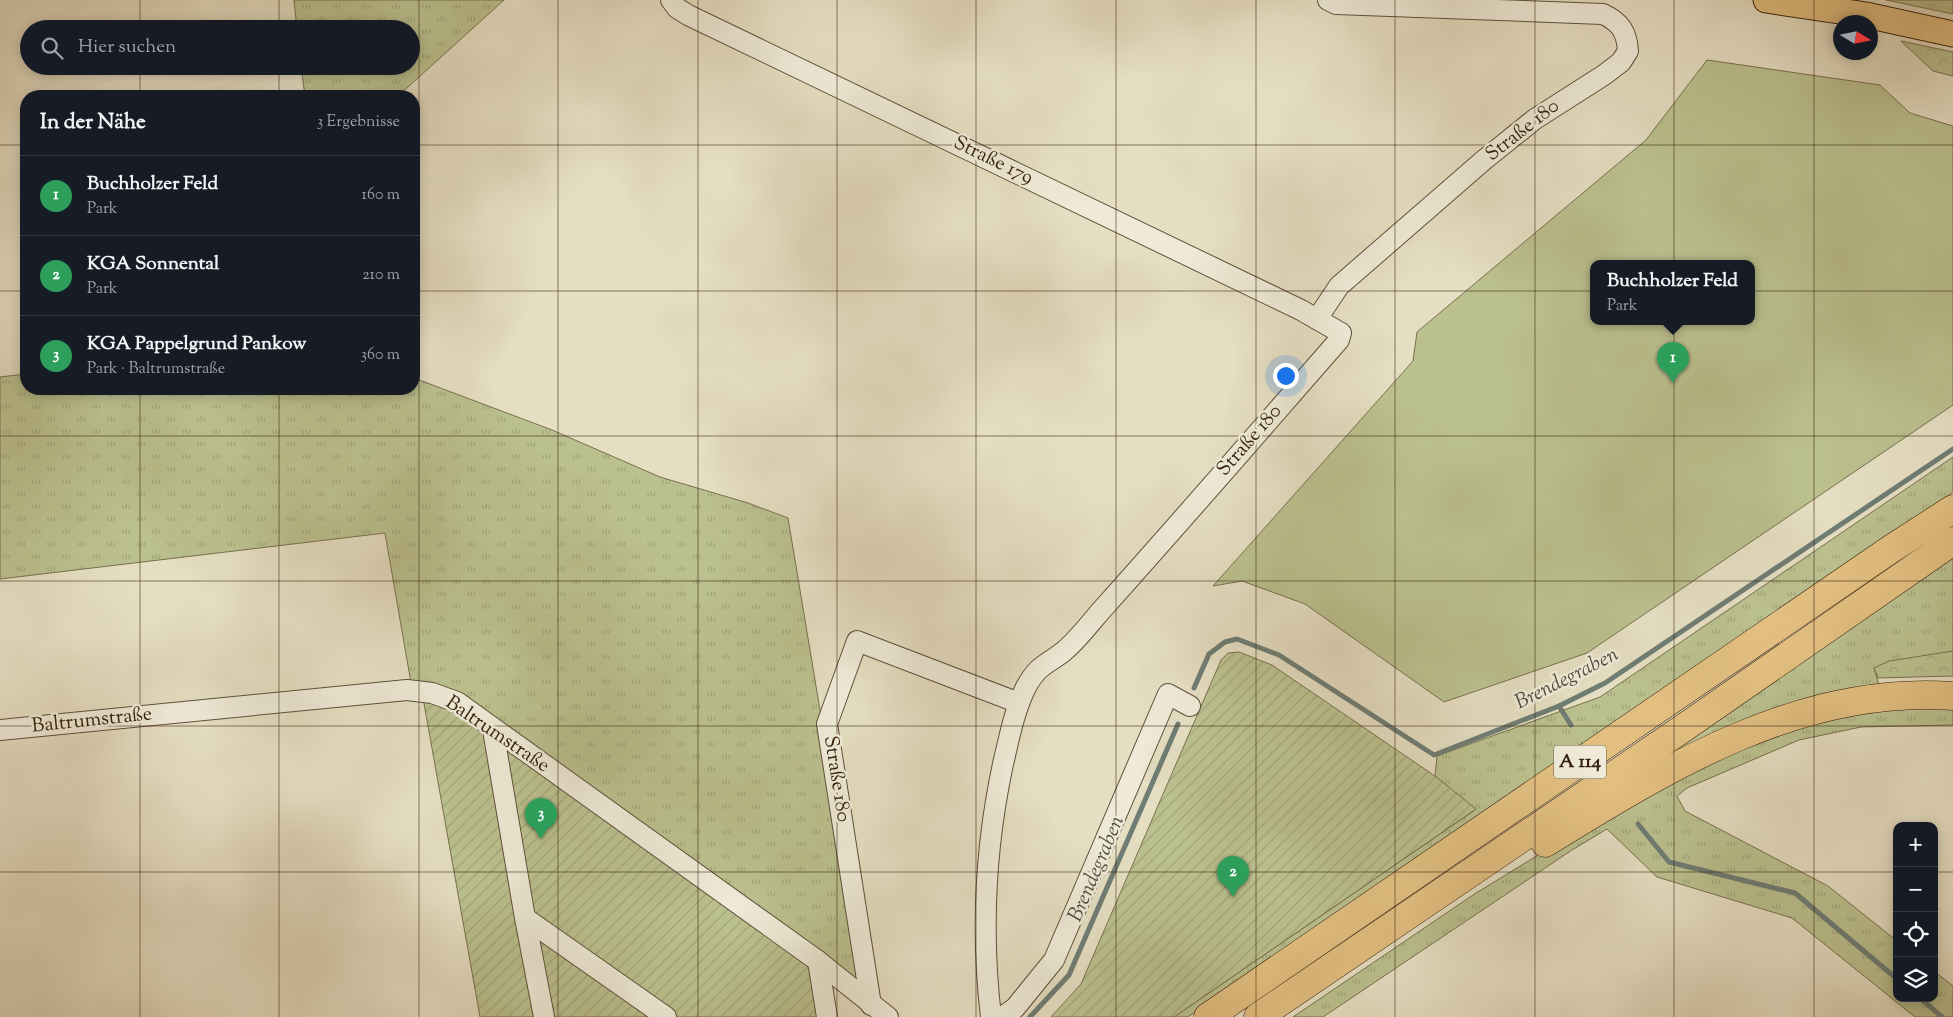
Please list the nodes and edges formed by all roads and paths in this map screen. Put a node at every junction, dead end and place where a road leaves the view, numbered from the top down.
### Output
1 (671, 0) edge
2 (1328, 0) edge
3 (1778, 1) edge
4 (1953, 34) edge
5 (1318, 319) junction
6 (1953, 509) edge
7 (1953, 541) edge
8 (1953, 696) edge
9 (1020, 703) junction
10 (1190, 706) dead end
11 (0, 730) edge
12 (493, 730) junction
13 (525, 918) junction
14 (818, 961) junction
15 (871, 1005) junction
16 (544, 1017) edge
17 (666, 1017) edge
18 (827, 1017) edge
19 (888, 1017) edge
20 (991, 1017) edge
21 (1002, 1017) edge
22 (1208, 1017) edge
23 (1258, 1017) edge
24 (1263, 1017) edge

1 - 5 street, Straße 179
2 - 5 street, Straße 180
3 - 4 main road
5 - 9 street, Straße 180
6 - 22 highway, A 114
7 - 23 highway, A 114
8 - 24 highway
9 - 15 street, Straße 180
9 - 20 street, Straße 180
10 - 21 street
11 - 12 street, Baltrumstraße
12 - 13 street
12 - 14 street, Baltrumstraße
13 - 16 street
13 - 17 street
14 - 15 street, Baltrumstraße
14 - 18 street
15 - 19 street, Baltrumstraße

